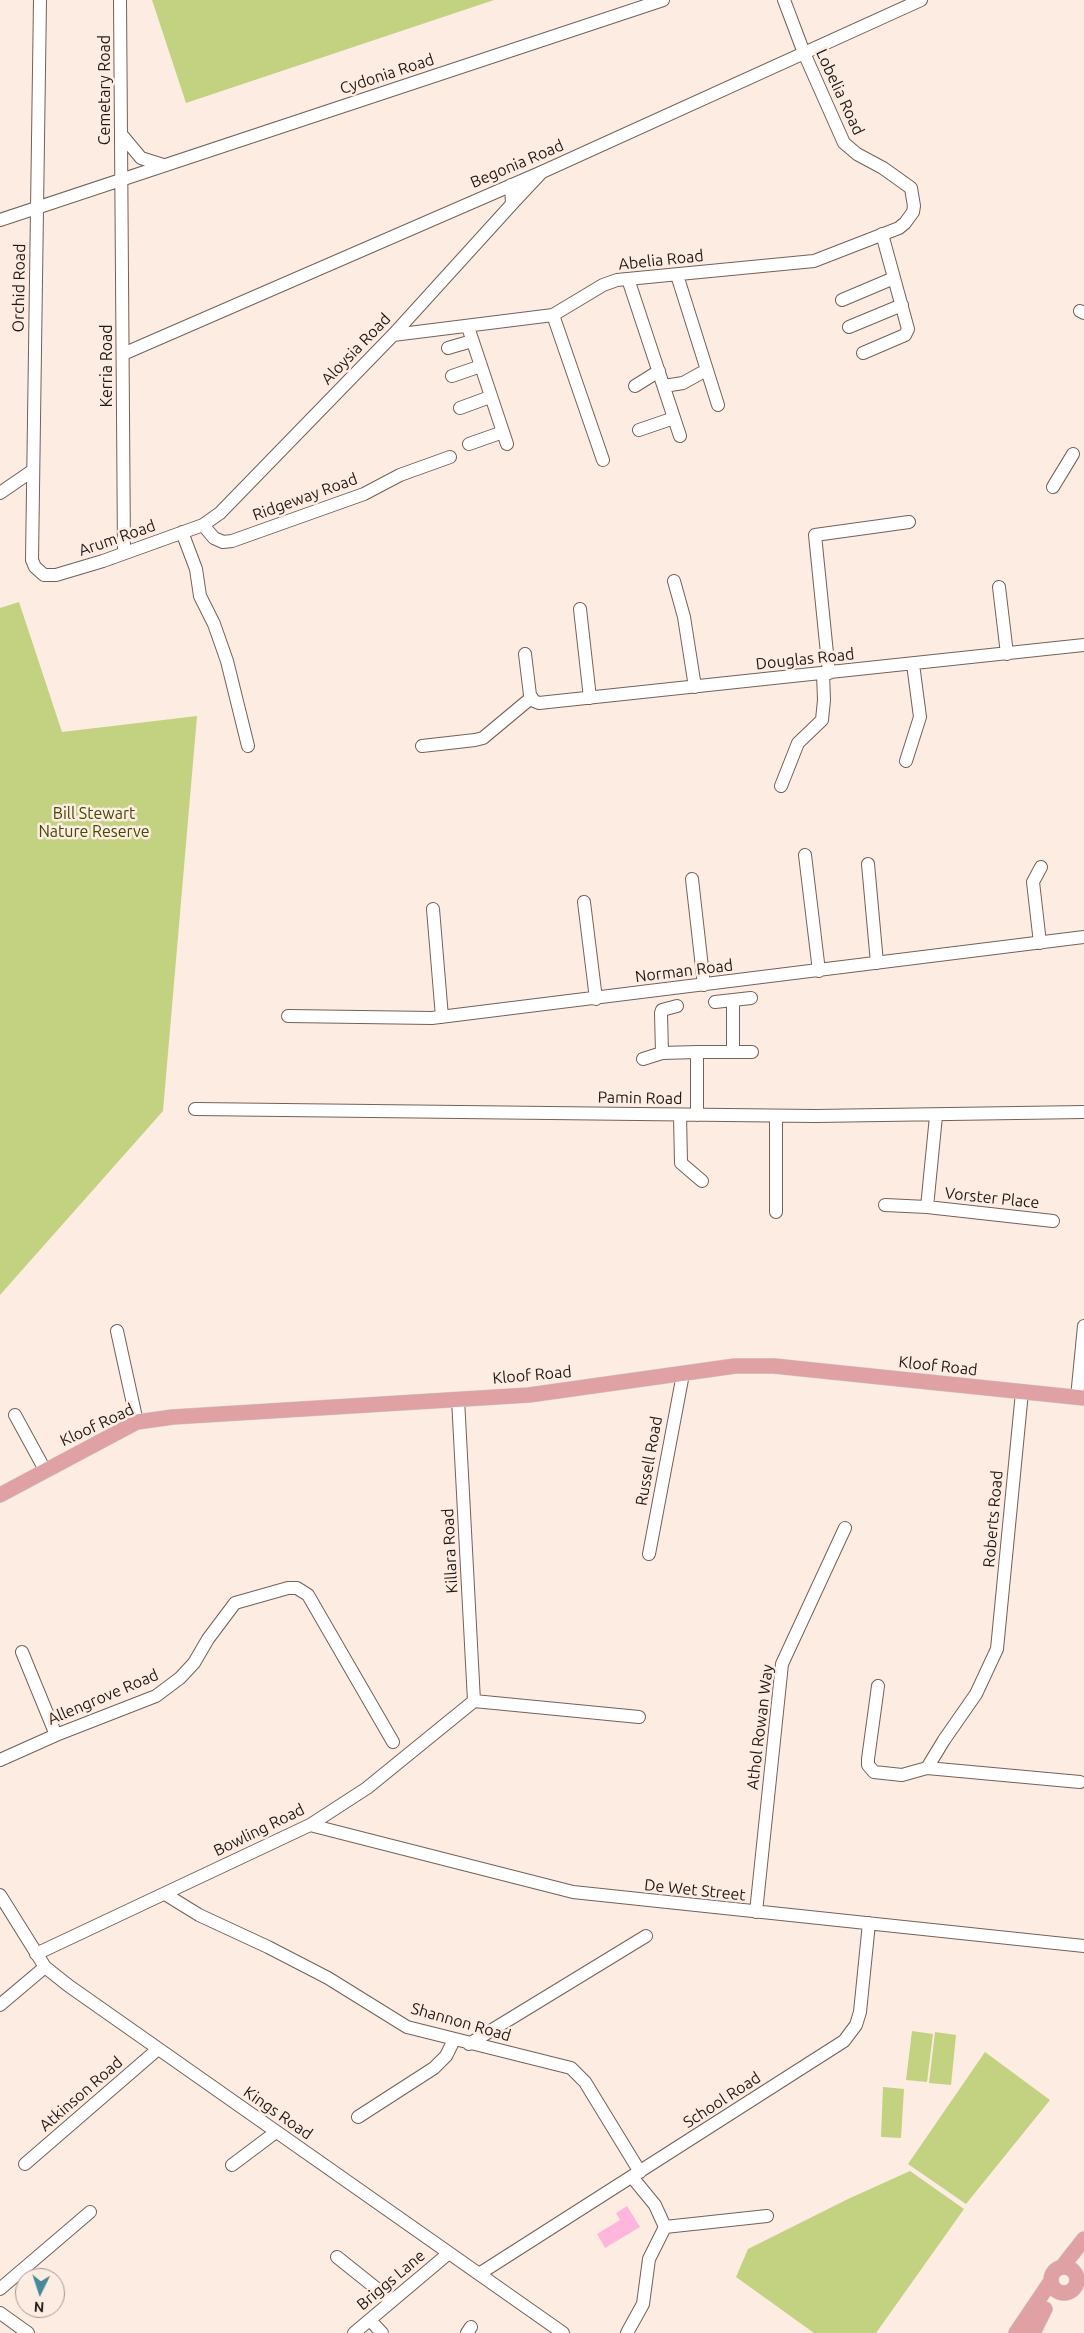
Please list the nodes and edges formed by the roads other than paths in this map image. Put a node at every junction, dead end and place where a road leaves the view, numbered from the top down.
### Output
1 (40, 0) edge
2 (120, 0) edge
3 (662, 0) edge
4 (784, 0) edge
5 (922, 0) edge
6 (804, 54) junction
7 (121, 134) junction
8 (163, 165) junction
9 (542, 172) junction
10 (123, 179) junction
11 (511, 185) junction
12 (512, 204) junction
13 (36, 207) junction
14 (0, 220) edge
15 (905, 223) joint
16 (882, 234) junction
17 (677, 275) junction
18 (894, 278) junction
19 (628, 279) junction
20 (842, 300) dead end
21 (902, 305) junction
22 (554, 315) junction
23 (468, 327) junction
24 (849, 327) dead end
25 (393, 335) junction
26 (472, 341) junction
27 (448, 348) dead end
28 (863, 353) dead end
29 (124, 354) junction
30 (481, 366) junction
31 (659, 371) junction
32 (701, 373) dead end
33 (452, 376) dead end
34 (635, 386) dead end
35 (664, 386) junction
36 (490, 397) junction
37 (718, 405) dead end
38 (460, 408) dead end
39 (674, 418) junction
40 (639, 430) dead end
41 (680, 436) dead end
42 (469, 444) dead end
43 (1075, 454) edge
44 (450, 457) dead end
45 (603, 460) dead end
46 (32, 470) junction
47 (1053, 487) dead end
48 (0, 493) edge
49 (908, 522) dead end
50 (203, 525) junction
51 (182, 532) junction
52 (124, 552) junction
53 (40, 573) joint
54 (674, 581) dead end
55 (999, 587) dead end
56 (580, 609) dead end
57 (1084, 645) edge
58 (525, 654) dead end
59 (1007, 654) junction
60 (913, 664) junction
61 (826, 673) junction
62 (695, 687) junction
63 (531, 698) junction
64 (590, 698) junction
65 (248, 746) dead end
66 (422, 746) dead end
67 (906, 762) dead end
68 (781, 786) dead end
69 (805, 855) dead end
70 (868, 864) dead end
71 (1041, 867) dead end
72 (692, 879) dead end
73 (584, 902) dead end
74 (433, 909) dead end
75 (1084, 937) edge
76 (1040, 943) junction
77 (877, 963) junction
78 (819, 971) junction
79 (704, 985) junction
80 (596, 998) junction
81 (751, 998) dead end
82 (733, 1000) junction
83 (715, 1002) dead end
84 (677, 1006) dead end
85 (288, 1016) dead end
86 (442, 1017) junction
87 (697, 1052) junction
88 (733, 1052) junction
89 (752, 1052) dead end
90 (662, 1053) junction
91 (644, 1059) dead end
92 (195, 1108) dead end
93 (1084, 1112) edge
94 (680, 1115) junction
95 (697, 1115) junction
96 (776, 1116) junction
97 (936, 1116) junction
98 (702, 1182) dead end
99 (885, 1205) dead end
100 (927, 1208) junction
101 (776, 1212) dead end
102 (1053, 1221) dead end
103 (1084, 1326) edge
104 (117, 1330) dead end
105 (683, 1374) junction
106 (1022, 1392) junction
107 (1080, 1398) edge
108 (458, 1399) junction
109 (15, 1415) dead end
110 (137, 1422) junction
111 (45, 1470) junction
112 (0, 1496) edge
113 (845, 1528) dead end
114 (649, 1554) dead end
115 (22, 1652) dead end
116 (878, 1686) dead end
117 (474, 1700) junction
118 (639, 1717) dead end
119 (56, 1735) junction
120 (393, 1742) dead end
121 (0, 1760) edge
122 (927, 1768) junction
123 (1080, 1782) dead end
124 (310, 1825) junction
125 (165, 1894) junction
126 (0, 1895) edge
127 (756, 1912) junction
128 (869, 1923) junction
129 (646, 1936) dead end
130 (1084, 1946) edge
131 (36, 1954) junction
132 (45, 1967) junction
133 (0, 2005) edge
134 (454, 2040) junction
135 (469, 2044) junction
136 (158, 2049) junction
137 (358, 2117) dead end
138 (276, 2132) junction
139 (25, 2164) dead end
140 (232, 2165) dead end
141 (636, 2174) junction
142 (90, 2212) dead end
143 (767, 2216) dead end
144 (665, 2227) junction
145 (1084, 2239) edge
146 (514, 2252) junction
147 (449, 2253) junction
148 (337, 2257) dead end
149 (1062, 2266) junction
150 (1081, 2272) edge
151 (479, 2274) junction
152 (495, 2285) junction
153 (1054, 2286) junction
154 (0, 2289) edge
155 (392, 2301) junction
156 (0, 2313) edge
157 (370, 2320) junction
158 (28, 2333) edge
159 (354, 2333) edge
160 (382, 2333) edge
161 (563, 2333) edge
162 (627, 2333) edge
163 (1016, 2333) edge
164 (1033, 2333) edge

1 - 13 street, Orchid Road
2 - 7 street, Cemetary Road
3 - 8 street, Cydonia Road
4 - 6 street, Lobelia Road
5 - 6 street, Begonia Road
6 - 9 street, Begonia Road
6 - 15 street, Lobelia Road
7 - 8 street
7 - 10 street, Cemetary Road
8 - 10 street, Cydonia Road
9 - 11 street, Begonia Road
9 - 12 street, Aloysia Road
10 - 13 street, Cydonia Road
10 - 29 street, Kerria Road
11 - 12 street
11 - 29 street, Begonia Road
12 - 25 street, Aloysia Road
13 - 14 street, Cydonia Road
13 - 46 street, Orchid Road
15 - 16 street, Abelia Road
16 - 17 street, Abelia Road
16 - 18 street
17 - 19 street, Abelia Road
17 - 37 street
18 - 20 street
18 - 21 street
19 - 22 street, Abelia Road
19 - 31 street
21 - 24 street
21 - 28 street
22 - 23 street, Abelia Road
22 - 45 street
23 - 25 street, Abelia Road
23 - 26 street
25 - 50 street, Aloysia Road
26 - 27 street
26 - 30 street
29 - 52 street, Kerria Road
30 - 33 street
30 - 36 street
31 - 34 street
31 - 35 street
32 - 35 street
35 - 39 street
36 - 38 street
36 - 42 street
39 - 40 street
39 - 41 street
43 - 47 street
44 - 50 street, Ridgeway Road
46 - 48 street
46 - 53 street, Orchid Road
49 - 61 street
50 - 51 street, Arum Road
51 - 52 street, Arum Road
51 - 65 street
52 - 53 street, Arum Road
54 - 62 street
55 - 59 street
56 - 64 street
57 - 59 street, Douglas Road
58 - 63 street
59 - 60 street, Douglas Road
60 - 61 street, Douglas Road
60 - 67 street
61 - 62 street, Douglas Road
61 - 68 street
62 - 64 street, Douglas Road
63 - 64 street, Douglas Road
63 - 66 street
69 - 78 street
70 - 77 street
71 - 76 street
72 - 79 street
73 - 80 street
74 - 86 street
75 - 76 street, Norman Road
76 - 77 street, Norman Road
77 - 78 street, Norman Road
78 - 79 street, Norman Road
79 - 80 street, Norman Road
80 - 86 street, Norman Road
81 - 82 street
82 - 83 street
82 - 88 street
84 - 90 street
85 - 86 street, Norman Road
87 - 88 street
87 - 90 street
87 - 95 street
88 - 89 street
90 - 91 street
92 - 94 street, Pamin Road
93 - 97 street, Pamin Road
94 - 95 street, Pamin Road
94 - 98 street
95 - 96 street, Pamin Road
96 - 97 street, Pamin Road
96 - 101 street
97 - 100 street, Vorster Place
99 - 100 street, Vorster Place
100 - 102 street, Vorster Place
103 - 107 street
104 - 110 street
105 - 106 main road, Kloof Road
105 - 108 main road, Kloof Road
105 - 114 street, Russell Road
106 - 107 main road, Kloof Road
106 - 122 street, Roberts Road
108 - 110 main road, Kloof Road
108 - 117 street, Killara Road
109 - 111 street
110 - 111 main road, Kloof Road
111 - 112 main road, Kloof Road
113 - 127 street, Athol Rowan Way
115 - 119 street
116 - 122 street
117 - 118 street
117 - 124 street, Bowling Road
119 - 120 street, Allengrove Road
119 - 121 street, Allengrove Road
122 - 123 street
124 - 125 street, Bowling Road
124 - 127 street, De Wet Street
125 - 131 street, Bowling Road
125 - 134 street, Shannon Road
126 - 131 street, Kings Road
127 - 128 street, De Wet Street
128 - 130 street, De Wet Street
128 - 141 street, School Road
129 - 135 street
131 - 132 street, Kings Road
132 - 133 street
132 - 136 street, Kings Road
134 - 135 street, Shannon Road
134 - 137 street
135 - 141 street, Shannon Road
136 - 138 street, Kings Road
136 - 139 street, Atkinson Road
138 - 140 street
138 - 147 street, Kings Road
141 - 144 street, Shannon Road
141 - 146 street, School Road
142 - 154 street
143 - 144 street
144 - 162 street
145 - 149 main road
146 - 151 street, School Road
146 - 152 street, School Road
147 - 151 street, Kings Road
147 - 155 street, Briggs Lane
148 - 155 street
149 - 150 main road
149 - 153 main road
150 - 153 main road
151 - 152 street, Kings Road
152 - 161 street, Kings Road
153 - 163 main road
153 - 164 main road
155 - 157 street, Briggs Lane
156 - 158 street
157 - 159 street, Briggs Lane
157 - 160 street

